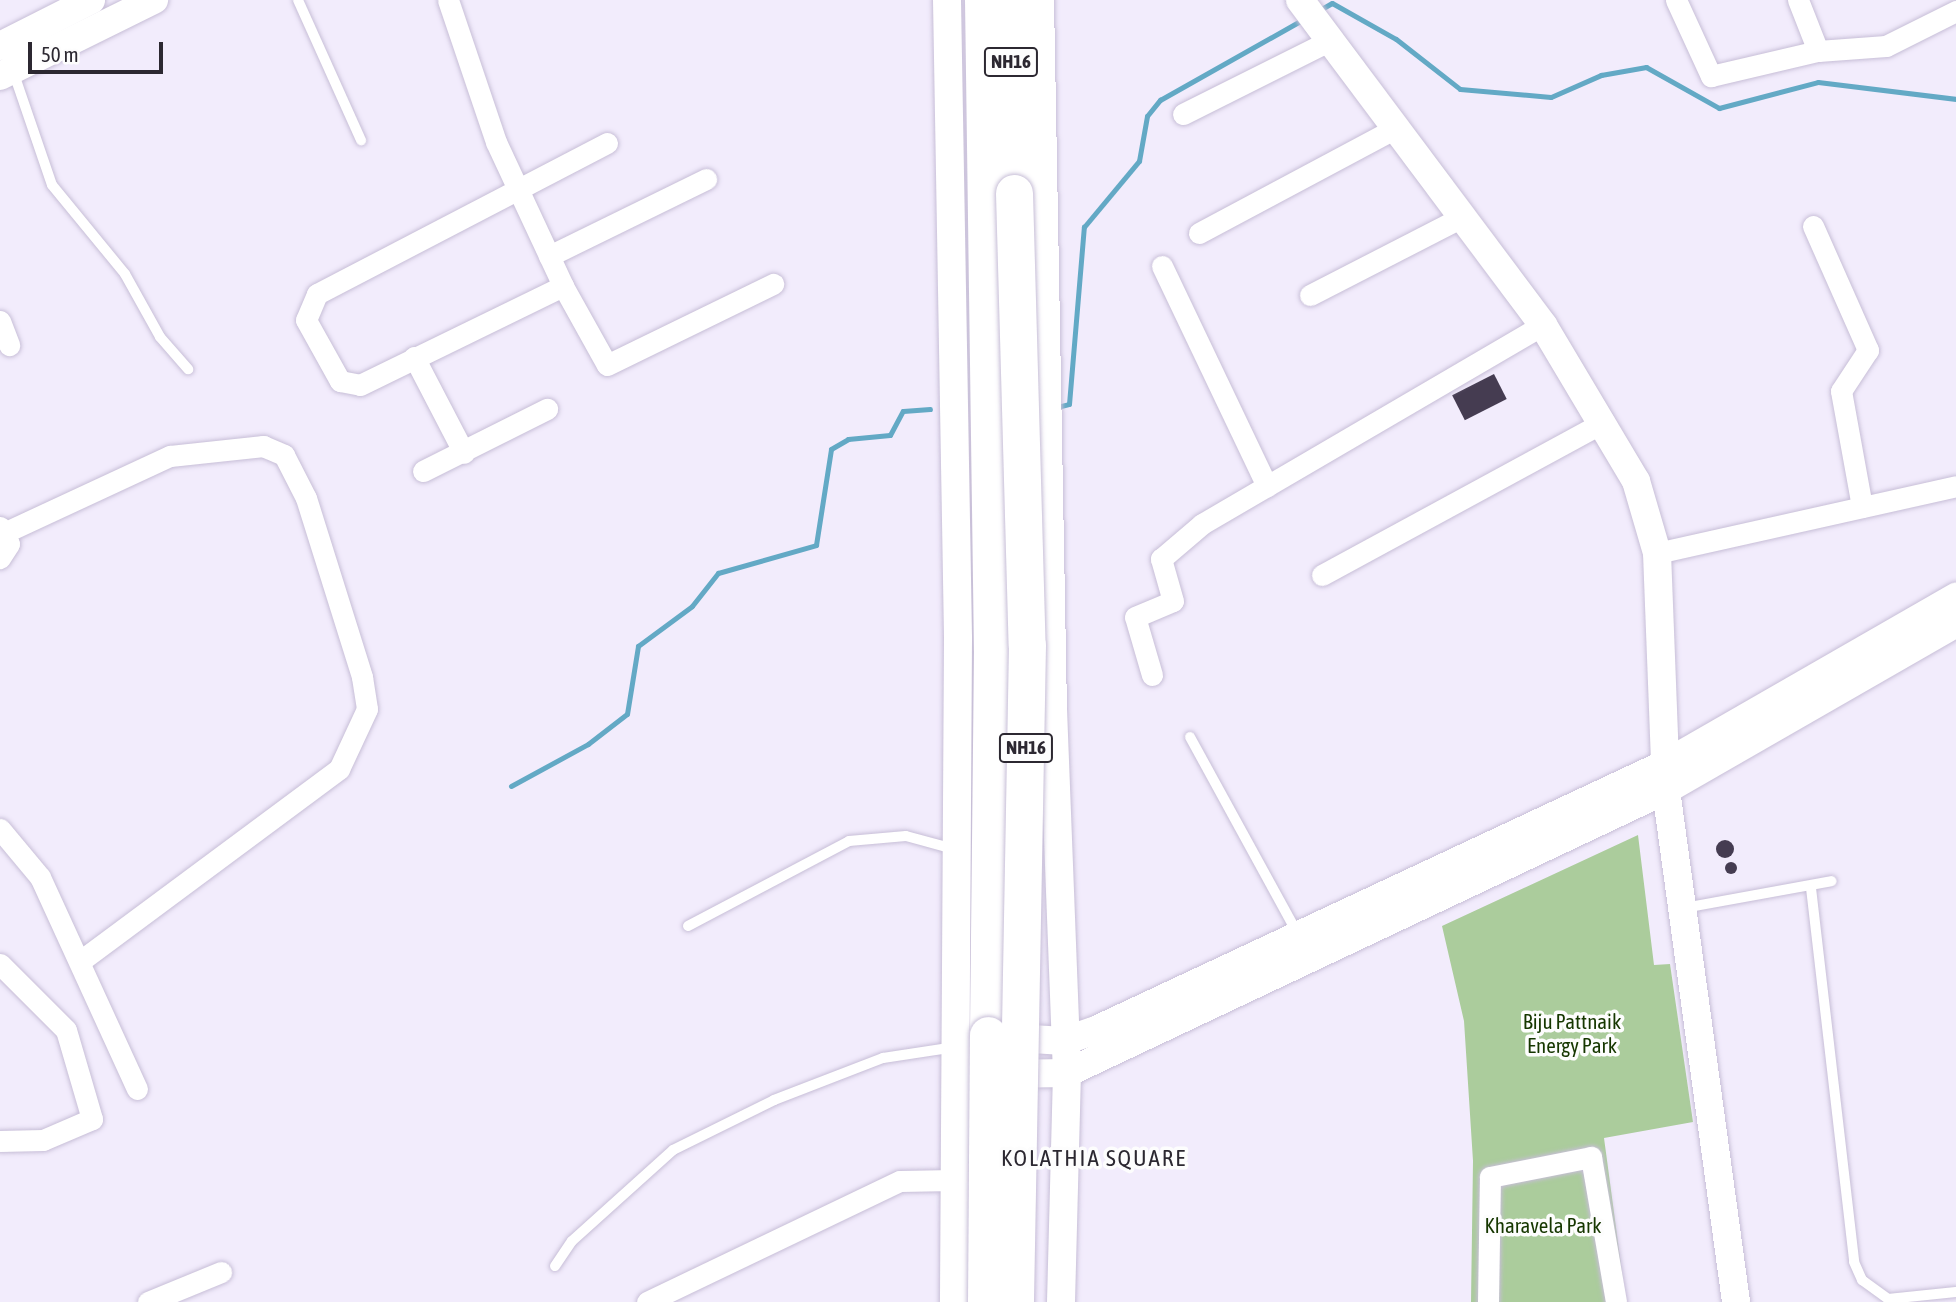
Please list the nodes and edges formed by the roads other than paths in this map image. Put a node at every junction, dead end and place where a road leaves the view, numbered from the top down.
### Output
1 (91, 0) edge
2 (154, 0) edge
3 (298, 0) edge
4 (448, 0) edge
5 (947, 0) edge
6 (983, 0) edge
7 (1011, 0) edge
8 (1040, 0) edge
9 (1676, 0) edge
10 (1798, 0) edge
11 (1301, 2) edge
12 (1956, 11) edge
13 (1328, 36) junction
14 (1818, 51) junction
15 (4, 64) edge
16 (966, 96) junction
17 (1183, 114) dead end
18 (1027, 124) junction
19 (1396, 128) junction
20 (360, 140) dead end
21 (607, 143) dead end
22 (706, 179) dead end
23 (517, 187) junction
24 (999, 192) junction
25 (1462, 217) junction
26 (1813, 226) dead end
27 (1199, 233) dead end
28 (549, 256) junction
29 (1162, 266) dead end
30 (773, 284) dead end
31 (563, 286) junction
32 (1310, 295) dead end
33 (0, 321) edge
34 (1543, 325) junction
35 (9, 345) dead end
36 (414, 357) junction
37 (188, 369) dead end
38 (547, 409) dead end
39 (1604, 422) junction
40 (464, 453) junction
41 (424, 471) dead end
42 (1268, 486) junction
43 (1956, 486) edge
44 (1862, 507) junction
45 (3, 529) edge
46 (1657, 554) junction
47 (0, 558) edge
48 (1322, 575) dead end
49 (1956, 597) edge
50 (1956, 623) edge
51 (1152, 675) dead end
52 (1190, 737) dead end
53 (1665, 777) junction
54 (0, 830) edge
55 (957, 850) junction
56 (1832, 881) dead end
57 (1811, 888) junction
58 (1680, 909) junction
59 (688, 926) dead end
60 (1299, 936) junction
61 (82, 960) junction
62 (0, 964) edge
63 (1064, 1041) junction
64 (954, 1052) junction
65 (1068, 1073) junction
66 (137, 1089) dead end
67 (0, 1141) edge
68 (954, 1180) junction
69 (555, 1266) dead end
70 (221, 1272) dead end
71 (1956, 1292) edge
72 (148, 1302) edge
73 (647, 1302) edge
74 (954, 1302) edge
75 (986, 1302) edge
76 (1015, 1302) edge
77 (1061, 1302) edge
78 (1488, 1302) edge
79 (1616, 1302) edge
80 (1736, 1302) edge

1 - 15 street
2 - 15 street
3 - 20 lane
4 - 23 street
5 - 16 street
6 - 16 highway, NH16
7 - 18 highway, NH16
8 - 18 street
9 - 14 street
10 - 14 street
11 - 13 street
12 - 14 street
13 - 17 street
13 - 19 street
15 - 37 lane
16 - 24 highway, NH16
16 - 55 street
18 - 24 highway, NH16
18 - 63 street
19 - 25 street
19 - 27 street
21 - 23 street
22 - 28 street
23 - 28 street
23 - 36 street
24 - 75 highway, NH16, bridge
24 - 76 highway, NH16, bridge
25 - 32 street
25 - 34 street
26 - 44 street
28 - 31 street
29 - 42 street
30 - 31 street
31 - 36 street
33 - 35 street
34 - 39 street
34 - 42 street
36 - 40 street
38 - 40 street
39 - 46 street
39 - 48 street
40 - 41 street
42 - 51 street
43 - 44 street
44 - 46 street
45 - 47 street
45 - 61 street
46 - 53 street
49 - 53 street
50 - 53 street
52 - 60 lane
53 - 58 street
53 - 60 street
53 - 65 street
54 - 61 street
55 - 59 lane
55 - 64 street
56 - 57 lane
57 - 58 lane
57 - 71 lane
58 - 80 street
60 - 63 street
61 - 66 street
62 - 67 street
63 - 64 street
63 - 65 street
64 - 65 street
64 - 68 street
64 - 69 lane
65 - 77 street
68 - 73 street
68 - 74 street
70 - 72 street
78 - 79 street

